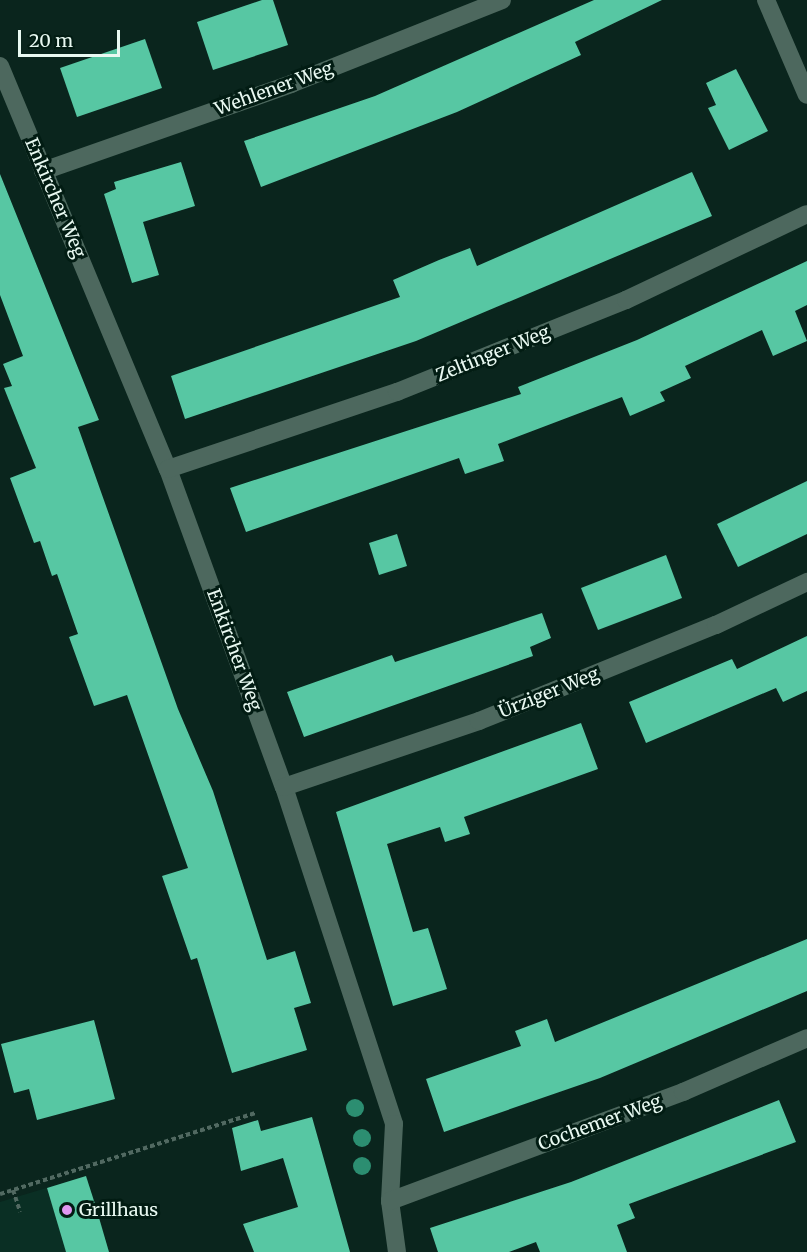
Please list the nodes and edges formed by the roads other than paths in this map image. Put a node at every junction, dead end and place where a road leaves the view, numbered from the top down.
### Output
1 (502, 0) edge
2 (766, 0) edge
3 (0, 66) edge
4 (807, 95) edge
5 (43, 171) junction
6 (807, 214) edge
7 (168, 469) junction
8 (807, 582) edge
9 (284, 787) junction
10 (807, 1038) edge
11 (390, 1201) junction
12 (397, 1252) edge

1 - 5 street, Wehlener Weg
2 - 4 street
3 - 5 street, Enkircher Weg
5 - 7 street, Enkircher Weg
6 - 7 street, Zeltinger Weg
7 - 9 street, Enkircher Weg
8 - 9 street, Ürziger Weg
9 - 11 street, Enkircher Weg
10 - 11 street, Cochemer Weg
11 - 12 street, Enkircher Weg

